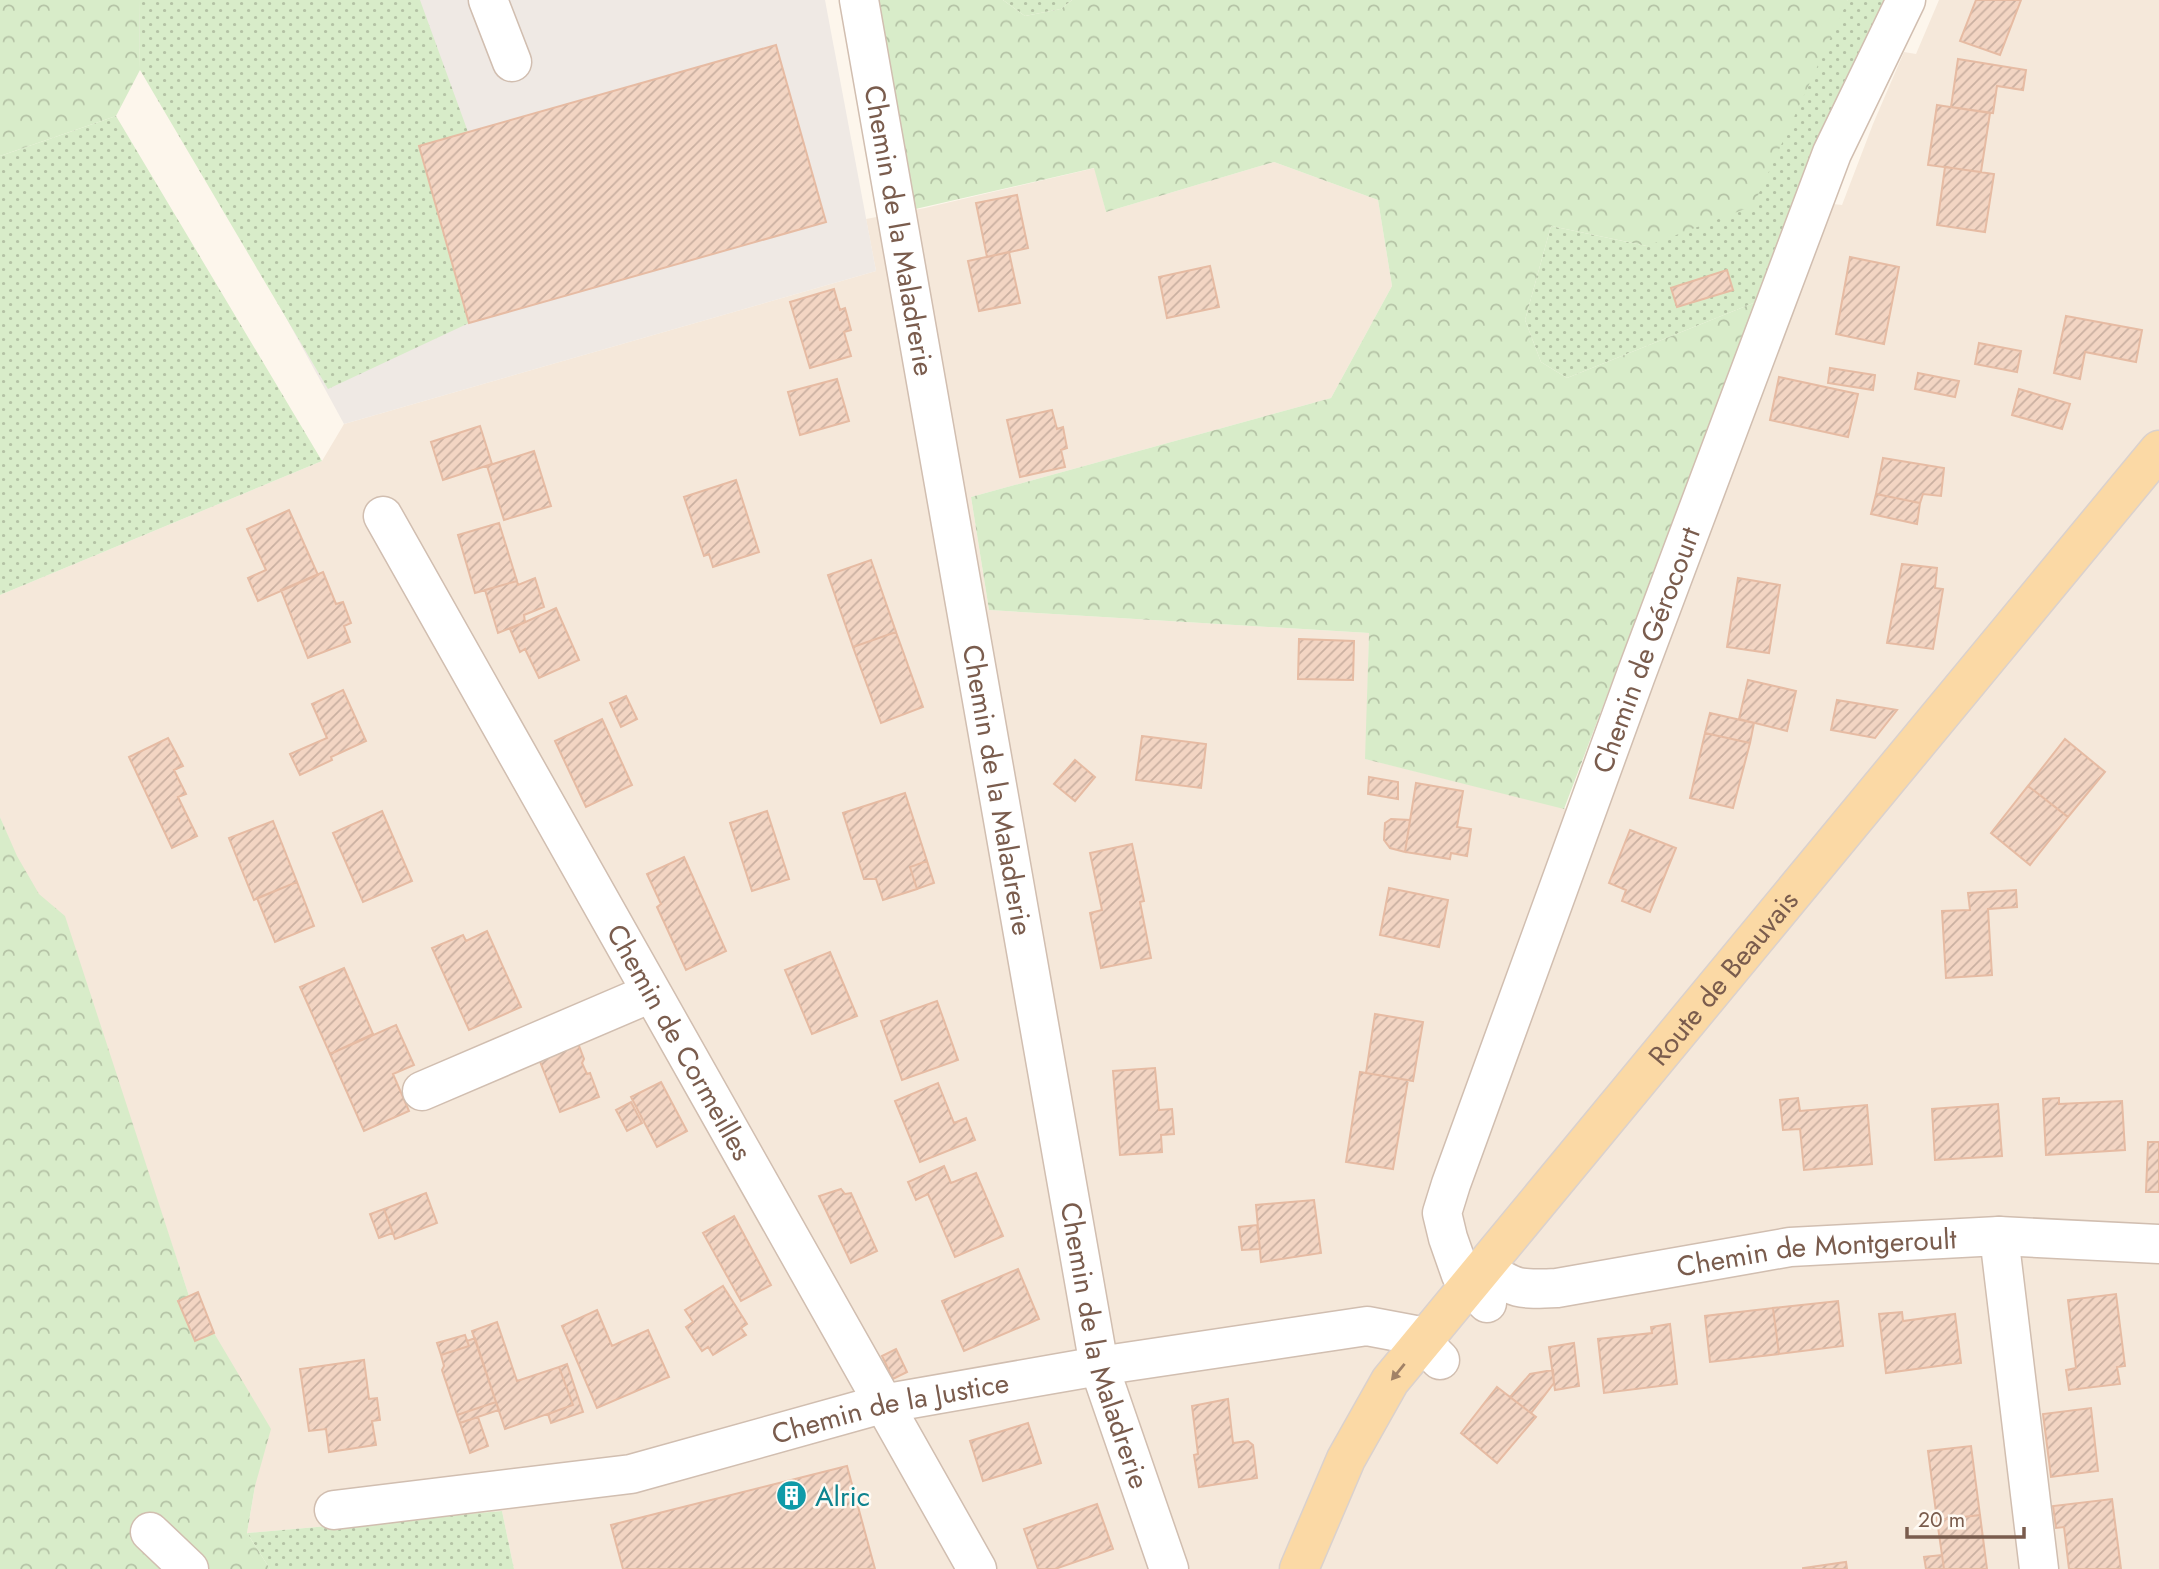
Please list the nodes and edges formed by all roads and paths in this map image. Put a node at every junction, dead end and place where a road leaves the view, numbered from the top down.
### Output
1 (488, 0) edge
2 (859, 0) edge
3 (1906, 0) edge
4 (512, 62) dead end
5 (2159, 450) edge
6 (2159, 488) edge
7 (383, 516) dead end
8 (651, 993) junction
9 (422, 1091) dead end
10 (1999, 1236) junction
11 (2159, 1244) edge
12 (1486, 1285) junction
13 (1431, 1352) junction
14 (1099, 1366) junction
15 (882, 1404) junction
16 (334, 1510) dead end
17 (150, 1532) dead end
18 (188, 1569) edge
19 (977, 1569) edge
20 (1170, 1569) edge
21 (1299, 1569) edge
22 (2039, 1569) edge

1 - 4 street
2 - 14 street, Chemin de la Maladrerie
3 - 12 street, Chemin de Gérocourt
5 - 12 main road, Route de Beauvais
6 - 12 main road, Route de Beauvais
7 - 8 street, Chemin de Cormeilles
8 - 9 street
8 - 15 street, Chemin de Cormeilles
10 - 11 street, Chemin de Montgeroult
10 - 12 street, Chemin de Montgeroult
10 - 22 street
12 - 13 main road, Route de Beauvais
13 - 14 street, Chemin de la Justice
13 - 21 main road, Route de Beauvais
14 - 15 street, Chemin de la Justice
14 - 20 street, Chemin de la Maladrerie
15 - 16 street, Chemin de la Justice
15 - 19 street, Chemin de Cormeilles
17 - 18 street

